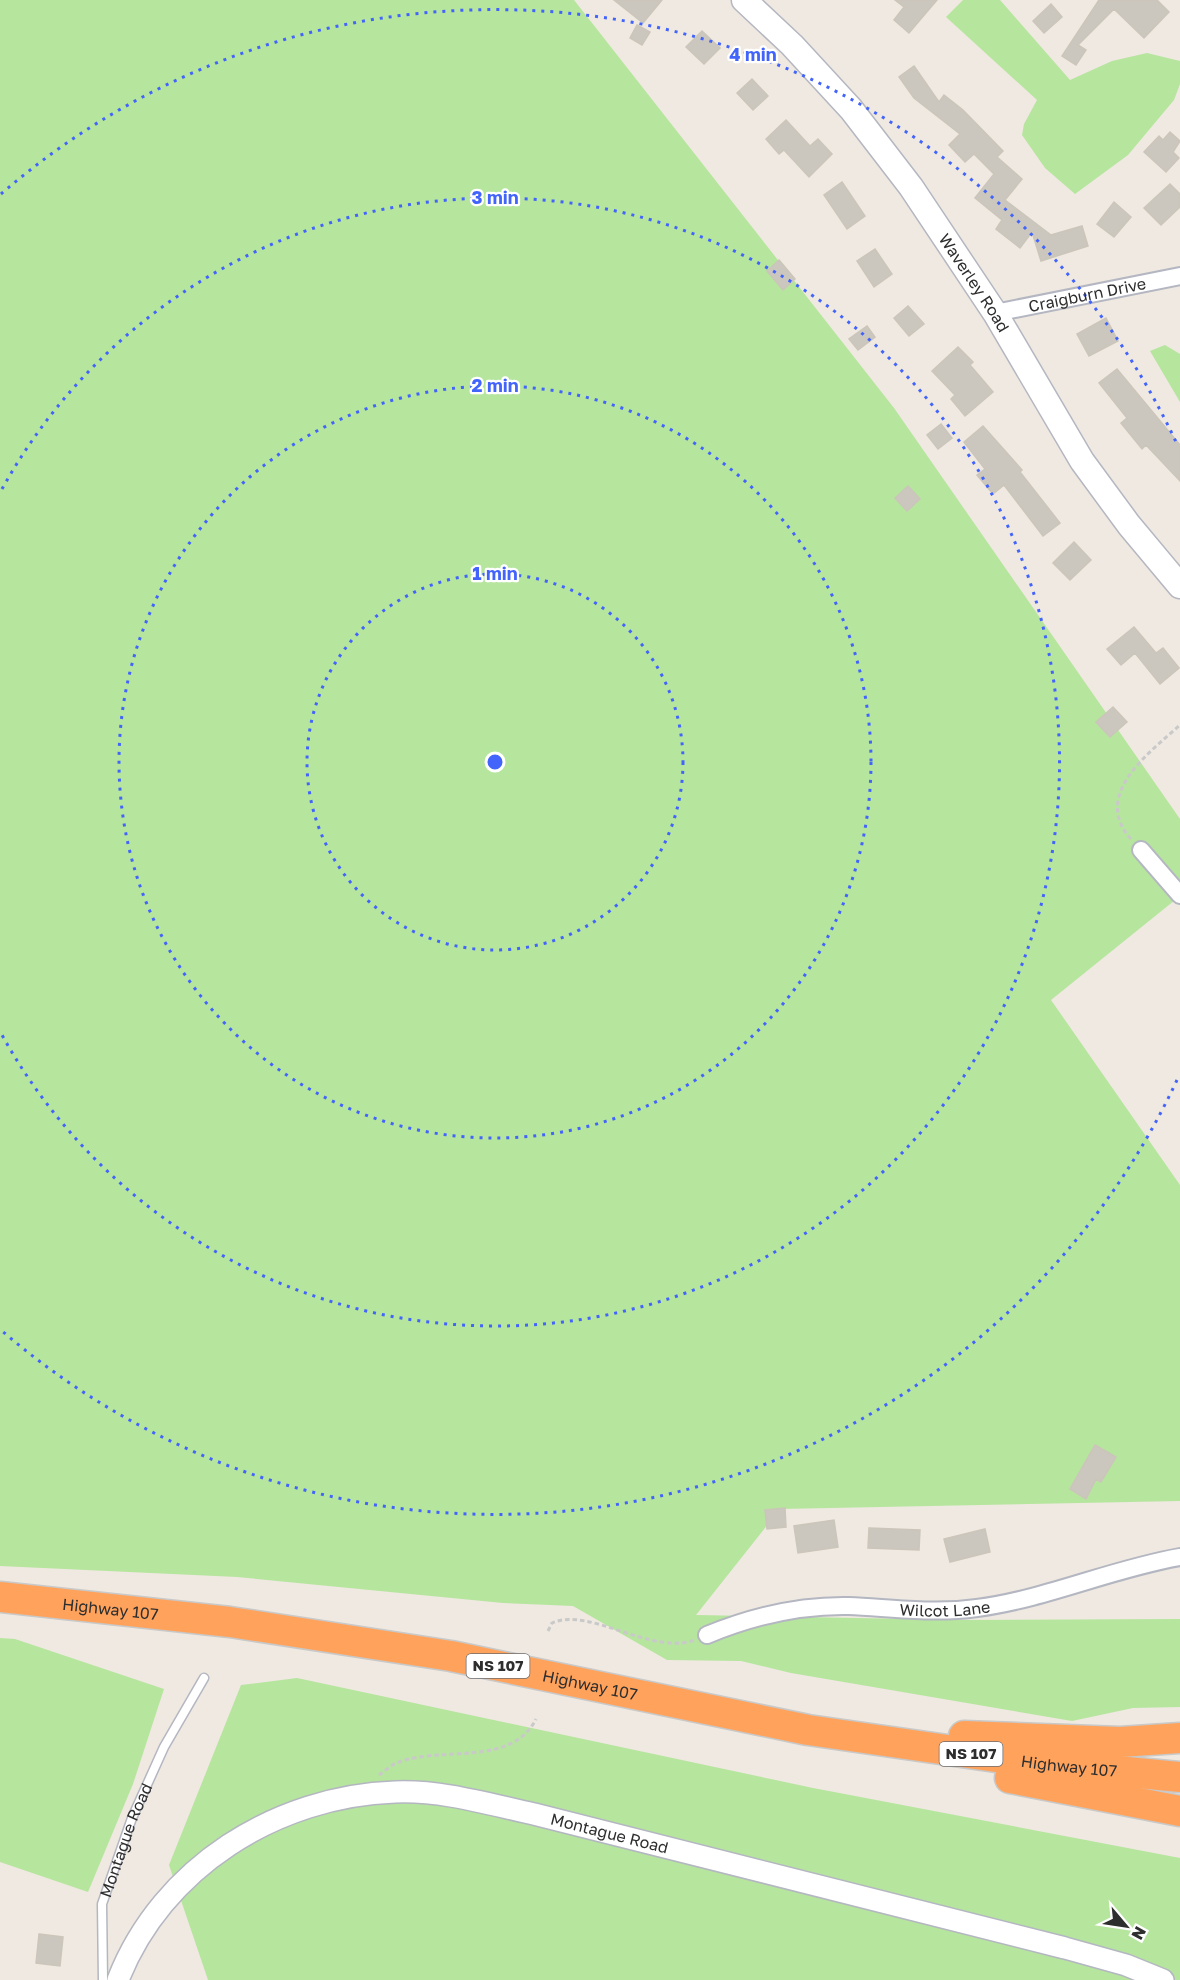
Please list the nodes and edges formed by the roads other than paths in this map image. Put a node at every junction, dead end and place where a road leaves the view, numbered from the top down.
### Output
1 (744, 0) edge
2 (1180, 276) edge
3 (995, 313) junction
4 (1180, 586) edge
5 (1141, 849) road end
6 (1180, 895) edge
7 (1180, 1557) edge
8 (0, 1597) edge
9 (707, 1635) road end
10 (204, 1678) dead end
11 (764, 1722) junction
12 (1180, 1738) edge
13 (1180, 1777) edge
14 (1180, 1811) edge
15 (103, 1980) edge
16 (118, 1980) edge
17 (1162, 1980) edge

1 - 3 main road, Waverley Road
2 - 3 street, Craigburn Drive
3 - 4 main road, Waverley Road
5 - 6 street
7 - 9 street, Wilcot Lane
8 - 11 highway, Highway 107 / NS 107
10 - 15 lane, Montague Road
11 - 12 highway
11 - 13 highway, Highway 107 / NS 107
11 - 14 highway
16 - 17 street, Montague Road

